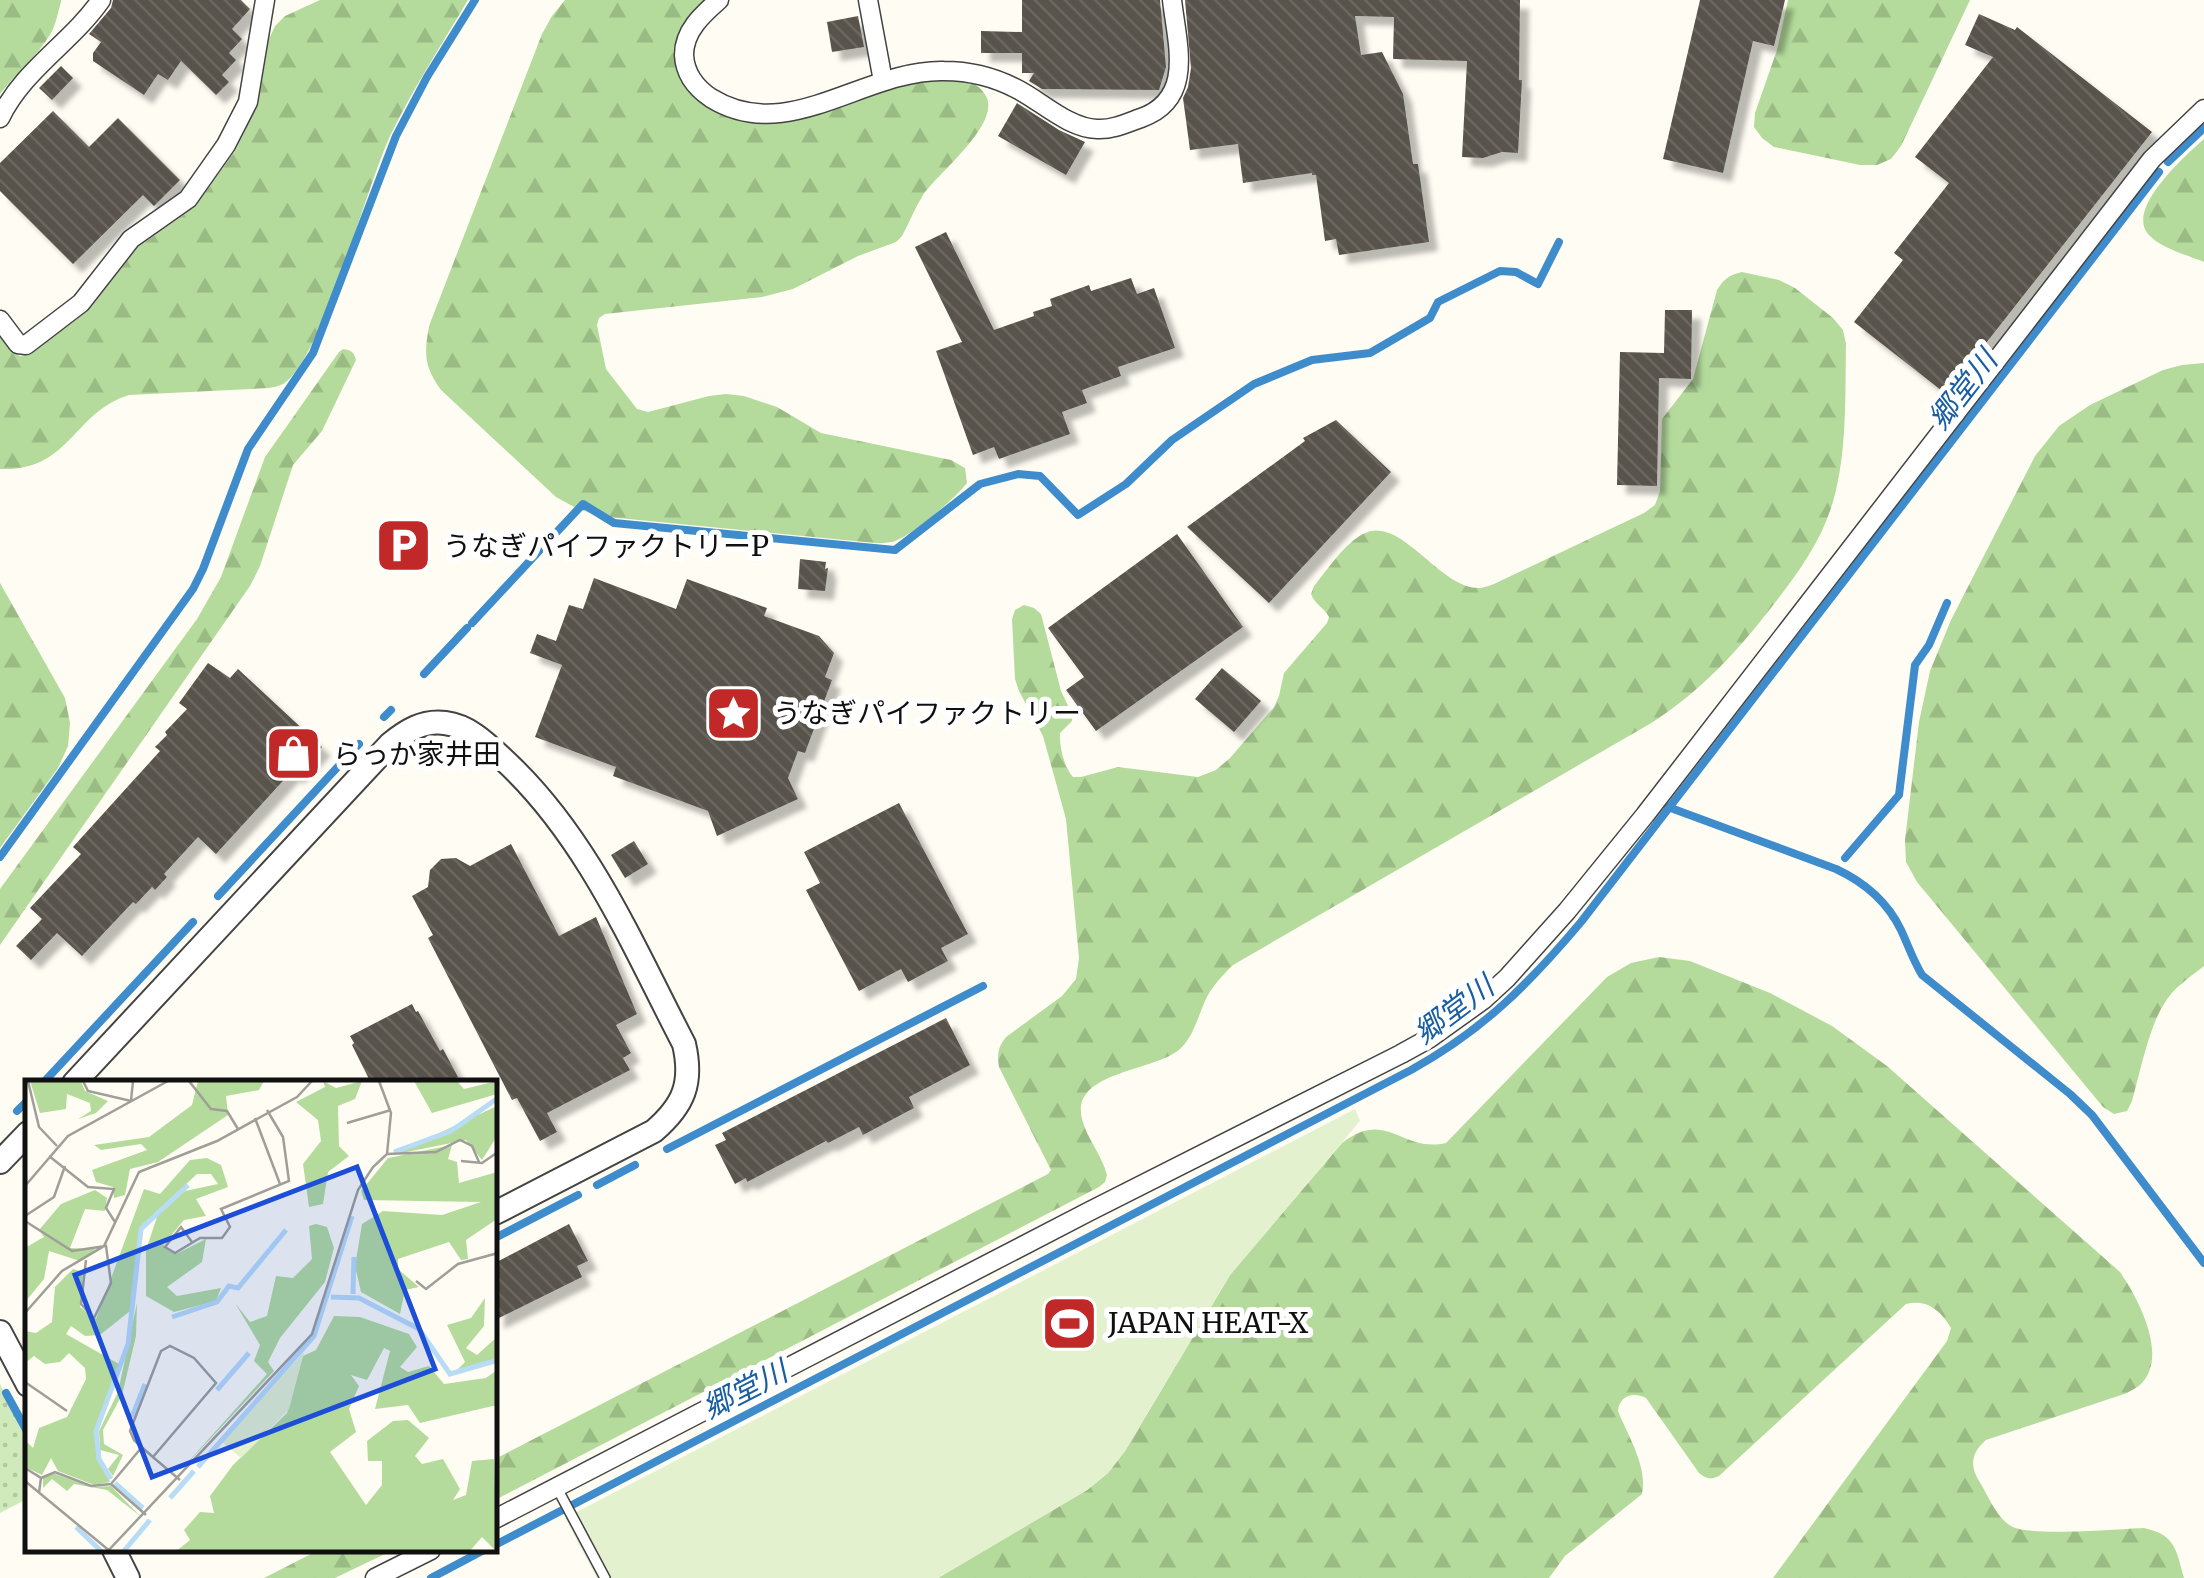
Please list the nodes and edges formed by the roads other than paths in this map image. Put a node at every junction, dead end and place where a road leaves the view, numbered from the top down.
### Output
1 (101, 0) edge
2 (265, 0) edge
3 (719, 0) edge
4 (868, 0) edge
5 (1172, 0) edge
6 (883, 82) junction
7 (2204, 109) edge
8 (0, 118) edge
9 (0, 320) edge
10 (77, 1080) edge
11 (25, 1136) edge
12 (0, 1162) edge
13 (498, 1210) edge
14 (2, 1343) edge
15 (25, 1380) edge
16 (560, 1493) junction
17 (498, 1518) edge
18 (116, 1553) edge
19 (425, 1553) edge
20 (128, 1578) edge
21 (374, 1578) edge
22 (605, 1578) edge

1 - 8 street
2 - 9 street
3 - 6 street
4 - 6 street
5 - 6 street
7 - 16 street
10 - 13 street
11 - 12 street
14 - 15 street
16 - 17 street
16 - 22 lane
18 - 20 street
19 - 21 street

